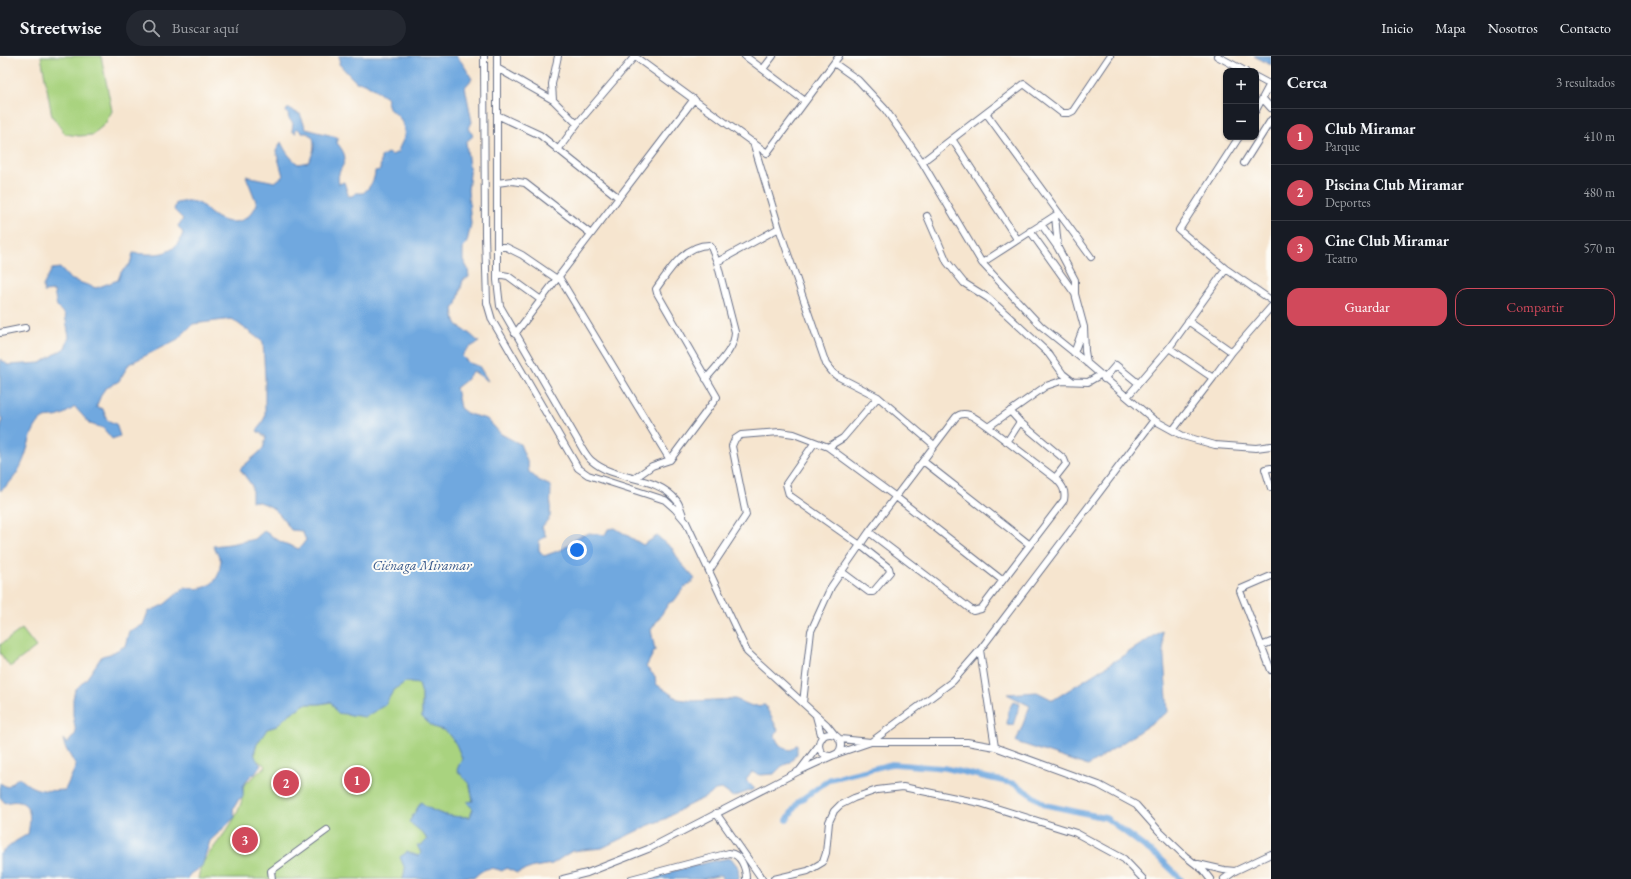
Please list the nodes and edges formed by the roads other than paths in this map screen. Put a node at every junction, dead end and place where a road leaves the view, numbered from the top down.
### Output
1 (484, 56) edge
2 (497, 56) edge
3 (558, 56) edge
4 (635, 56) edge
5 (745, 56) edge
6 (773, 56) edge
7 (839, 56) edge
8 (1110, 56) edge
9 (1217, 56) edge
10 (834, 63) junction
11 (497, 68) junction
12 (1239, 68) edge
13 (763, 70) junction
14 (1259, 78) edge
15 (1270, 84) edge
16 (694, 99) junction
17 (1263, 99) junction
18 (552, 100) junction
19 (805, 101) junction
20 (1259, 105) edge
21 (1271, 108) edge
22 (986, 113) junction
23 (497, 115) junction
24 (1271, 120) edge
25 (577, 124) junction
26 (952, 139) junction
27 (1237, 140) edge
28 (753, 142) junction
29 (558, 150) junction
30 (922, 162) junction
31 (1244, 163) dead end
32 (497, 183) junction
33 (619, 198) junction
34 (1057, 214) junction
35 (926, 216) dead end
36 (1041, 224) junction
37 (779, 228) junction
38 (1030, 231) junction
39 (591, 234) junction
40 (1017, 239) junction
41 (497, 247) junction
42 (1058, 248) junction
43 (1091, 257) dead end
44 (717, 262) junction
45 (982, 263) junction
46 (1226, 269) junction
47 (497, 274) junction
48 (558, 278) junction
49 (1075, 294) junction
50 (541, 300) junction
51 (1271, 300) edge
52 (1271, 307) edge
53 (1188, 321) junction
54 (1084, 327) junction
55 (25, 328) dead end
56 (0, 333) edge
57 (515, 334) junction
58 (1169, 348) junction
59 (1074, 352) junction
60 (1232, 352) junction
61 (1088, 363) junction
62 (1102, 377) junction
63 (1213, 378) junction
64 (706, 379) junction
65 (1072, 381) junction
66 (1138, 383) junction
67 (878, 397) junction
68 (1127, 397) junction
69 (1010, 411) junction
70 (1154, 420) junction
71 (1020, 422) junction
72 (988, 427) junction
73 (1173, 430) junction
74 (815, 442) junction
75 (1007, 442) junction
76 (934, 445) junction
77 (1271, 446) edge
78 (828, 447) junction
79 (670, 460) junction
80 (923, 461) junction
81 (1271, 468) edge
82 (636, 478) junction
83 (1056, 478) junction
84 (1271, 488) edge
85 (896, 497) junction
86 (686, 522) junction
87 (869, 532) junction
88 (860, 545) junction
89 (1030, 545) junction
90 (709, 571) junction
91 (842, 572) junction
92 (1271, 576) edge
93 (1002, 580) junction
94 (1271, 642) edge
95 (1261, 646) junction
96 (980, 650) junction
97 (1271, 670) edge
98 (803, 703) junction
99 (815, 714) junction
100 (837, 737) junction
101 (822, 738) junction
102 (871, 742) junction
103 (819, 745) junction
104 (995, 747) junction
105 (836, 754) junction
106 (799, 771) junction
107 (716, 813) junction
108 (327, 830) dead end
109 (1271, 854) edge
110 (1192, 862) junction
111 (1218, 869) junction
112 (1235, 870) junction
113 (1209, 878) edge
114 (272, 879) edge
115 (563, 879) edge
116 (631, 879) edge
117 (746, 879) edge
118 (762, 879) edge
119 (774, 879) edge
120 (1143, 879) edge
121 (1224, 879) edge

1 - 86 street
2 - 11 street
3 - 18 street
4 - 16 street
4 - 25 street
5 - 13 street
6 - 13 street
7 - 10 street
8 - 22 street
9 - 12 street
10 - 19 street
10 - 30 street
11 - 18 street
11 - 23 street
13 - 19 street
14 - 15 street
15 - 17 street
16 - 28 street
16 - 33 street
17 - 20 street
17 - 21 street
18 - 25 street
19 - 28 street
22 - 26 street
22 - 34 street
23 - 29 street
23 - 32 street
24 - 31 street
25 - 29 street
26 - 30 street
26 - 40 street
27 - 46 street
28 - 37 street
29 - 33 street
30 - 45 street
32 - 39 street
32 - 41 street
33 - 39 street
34 - 36 street
34 - 42 street
34 - 43 street
35 - 65 street
36 - 38 street
36 - 42 street
37 - 44 street
37 - 67 street
38 - 40 street
38 - 49 street
39 - 48 street
40 - 45 street
41 - 47 street
41 - 48 street
42 - 49 street
44 - 64 street
44 - 64 street
45 - 59 street
46 - 51 street
46 - 53 street
47 - 50 street
47 - 57 street
48 - 50 street
48 - 79 street
49 - 54 street
50 - 57 street
52 - 60 street
53 - 58 street
53 - 60 street
54 - 59 street
54 - 61 street
55 - 56 street
57 - 82 street
58 - 63 street
58 - 66 street
59 - 61 street
60 - 63 street
61 - 62 street
62 - 65 street
62 - 66 street
62 - 68 street
63 - 73 street
64 - 79 street
65 - 69 street
66 - 68 street
67 - 76 street
67 - 78 street
68 - 70 street
69 - 71 street
69 - 72 street
70 - 73 street
70 - 96 street
71 - 75 street
71 - 83 street
72 - 75 street
72 - 76 street
73 - 77 street
74 - 78 street
74 - 88 street
74 - 90 street
75 - 83 street
76 - 80 street
78 - 85 street
79 - 82 street
80 - 85 street
80 - 89 street
81 - 84 street
82 - 86 street
83 - 89 street
85 - 87 street
85 - 93 street
86 - 90 street
87 - 88 street
87 - 93 street
88 - 91 street
88 - 91 street
89 - 93 street
90 - 98 street
91 - 98 street
92 - 95 street
94 - 95 street
95 - 97 street
96 - 102 street
96 - 104 street
98 - 99 street
99 - 100 street
99 - 101 street
100 - 101 street
100 - 102 street
100 - 105 street
101 - 103 street
102 - 104 street
102 - 105 street
103 - 105 street
103 - 106 street
104 - 110 street
105 - 106 street
106 - 107 street
107 - 115 street
107 - 118 street
108 - 114 street
109 - 112 street
110 - 111 street
110 - 113 street
111 - 112 street
111 - 113 street
111 - 121 street
112 - 121 street
116 - 117 street
119 - 120 street

